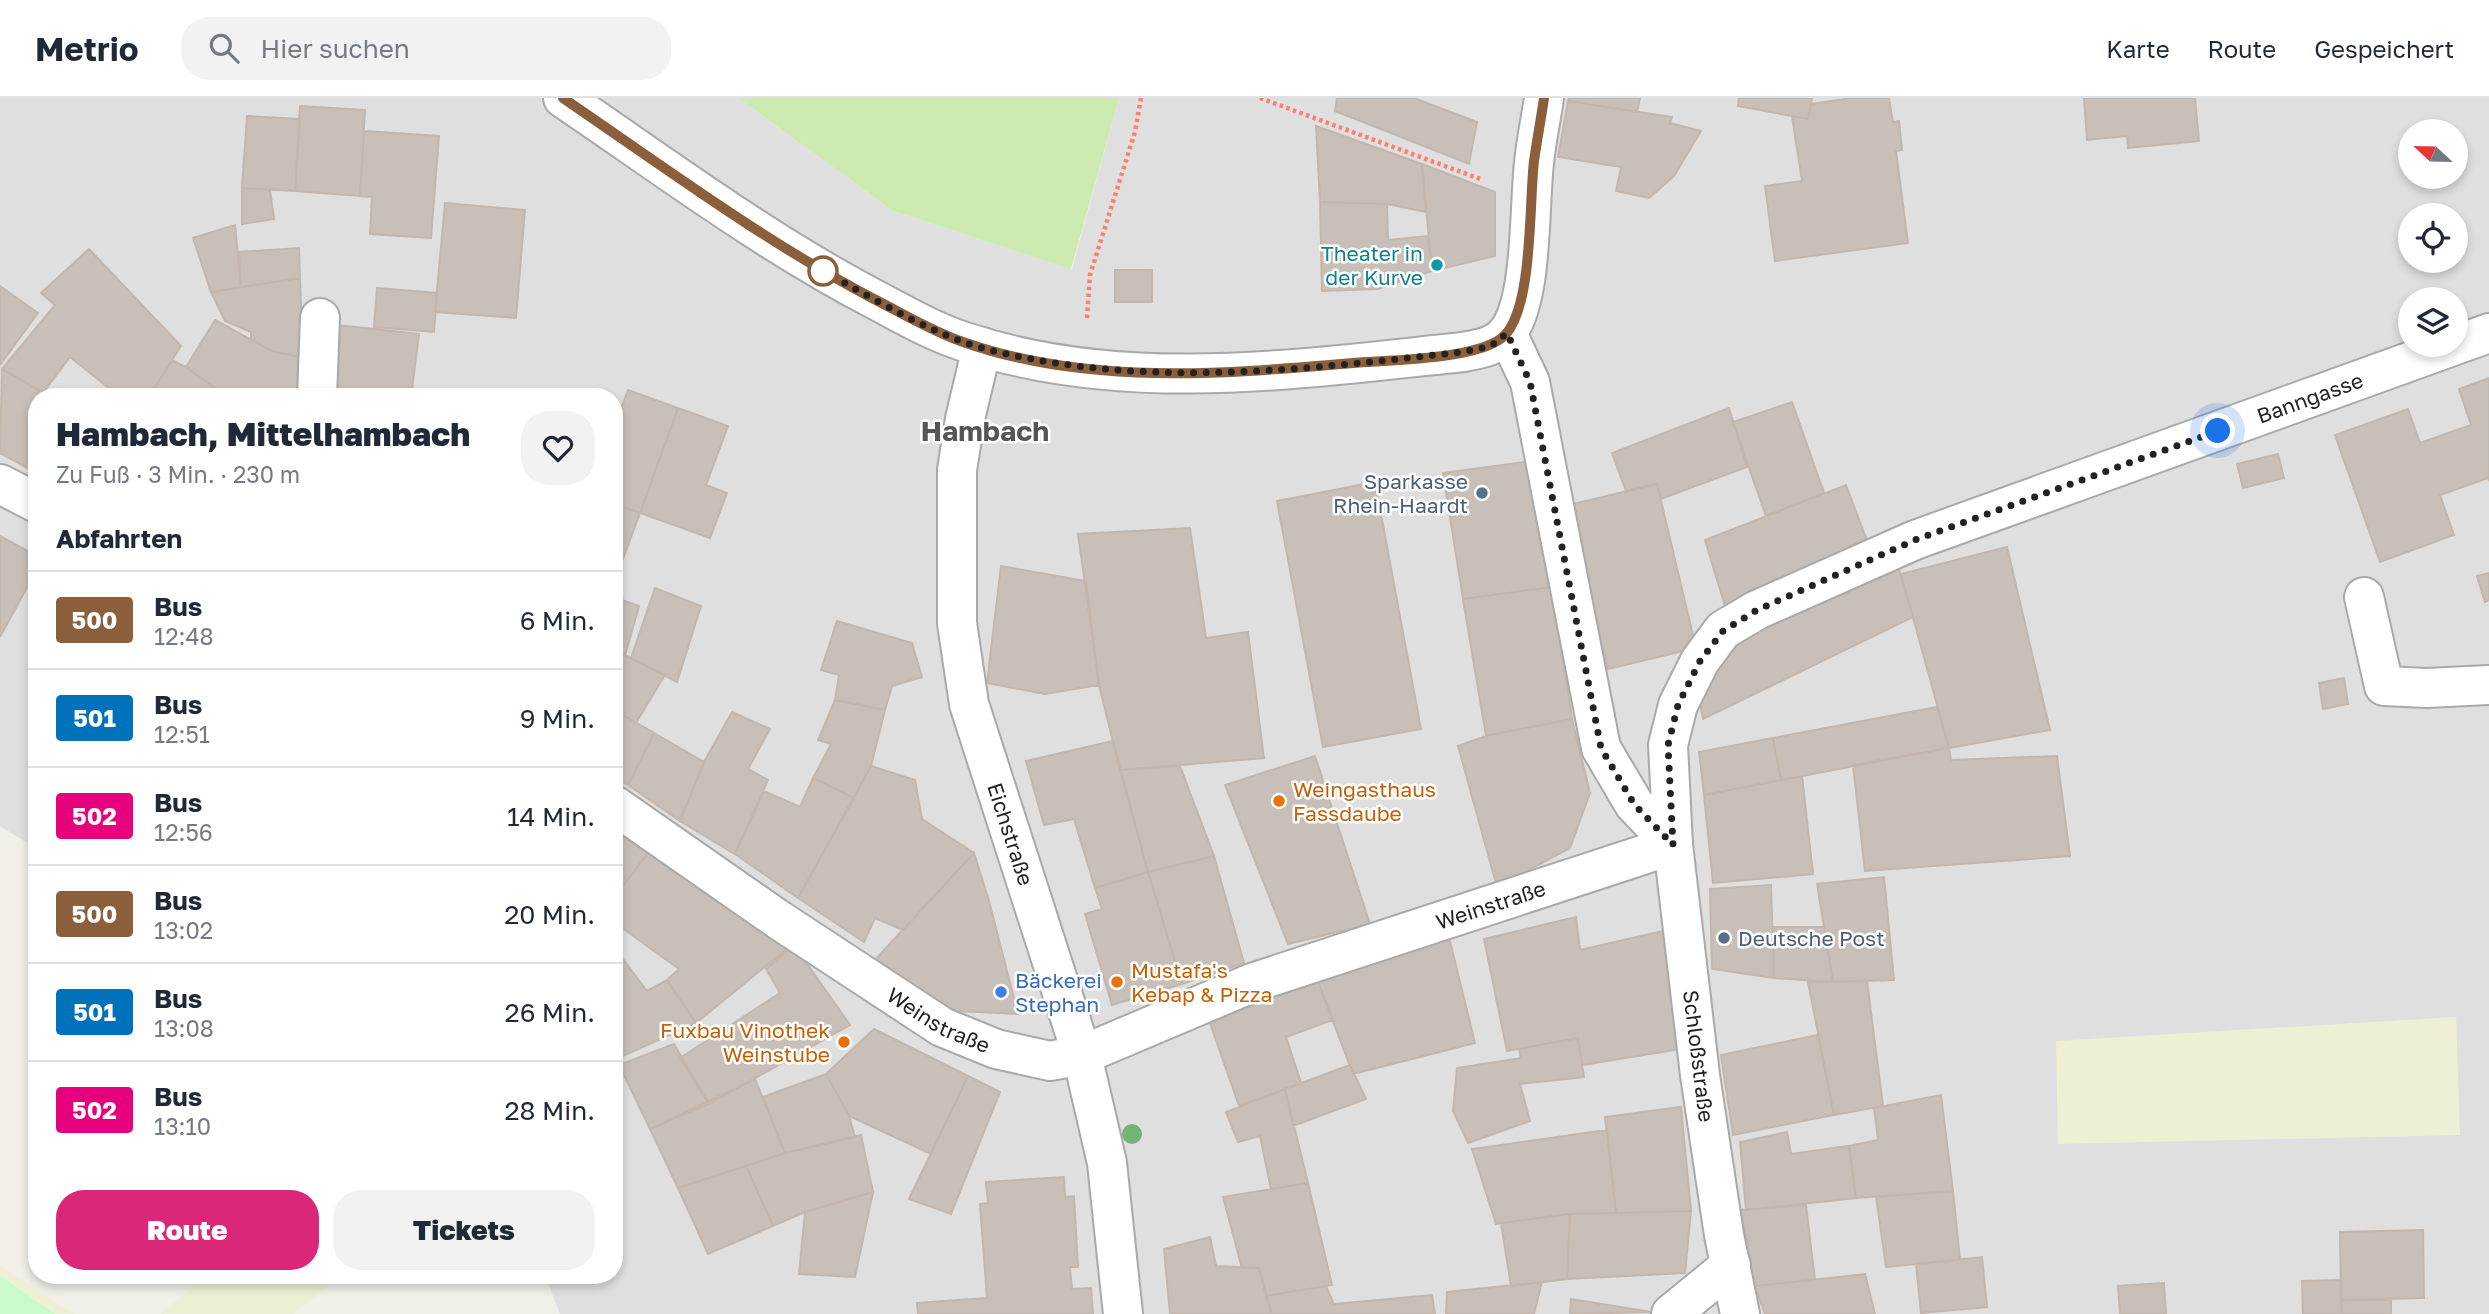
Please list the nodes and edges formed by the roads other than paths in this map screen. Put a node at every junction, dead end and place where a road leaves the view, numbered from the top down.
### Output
1 (564, 98) edge
2 (1544, 98) edge
3 (320, 318) dead end
4 (1507, 333) junction
5 (2489, 333) edge
6 (982, 348) junction
7 (317, 388) edge
8 (0, 484) edge
9 (28, 498) edge
10 (2364, 597) dead end
11 (2489, 685) edge
12 (623, 811) edge
13 (1673, 845) junction
14 (1082, 1055) junction
15 (1731, 1265) junction
16 (1123, 1314) edge
17 (1671, 1314) edge
18 (1740, 1314) edge

1 - 6 street
2 - 4 street
3 - 7 street
4 - 6 street
4 - 13 street
5 - 13 street, Banngasse
6 - 14 street, Eichstraße
8 - 9 street
10 - 11 street
12 - 14 street, Weinstraße
13 - 14 street, Weinstraße
13 - 15 street, Schloßstraße
14 - 16 street, Eichstraße
15 - 17 street
15 - 18 street, Schloßstraße

